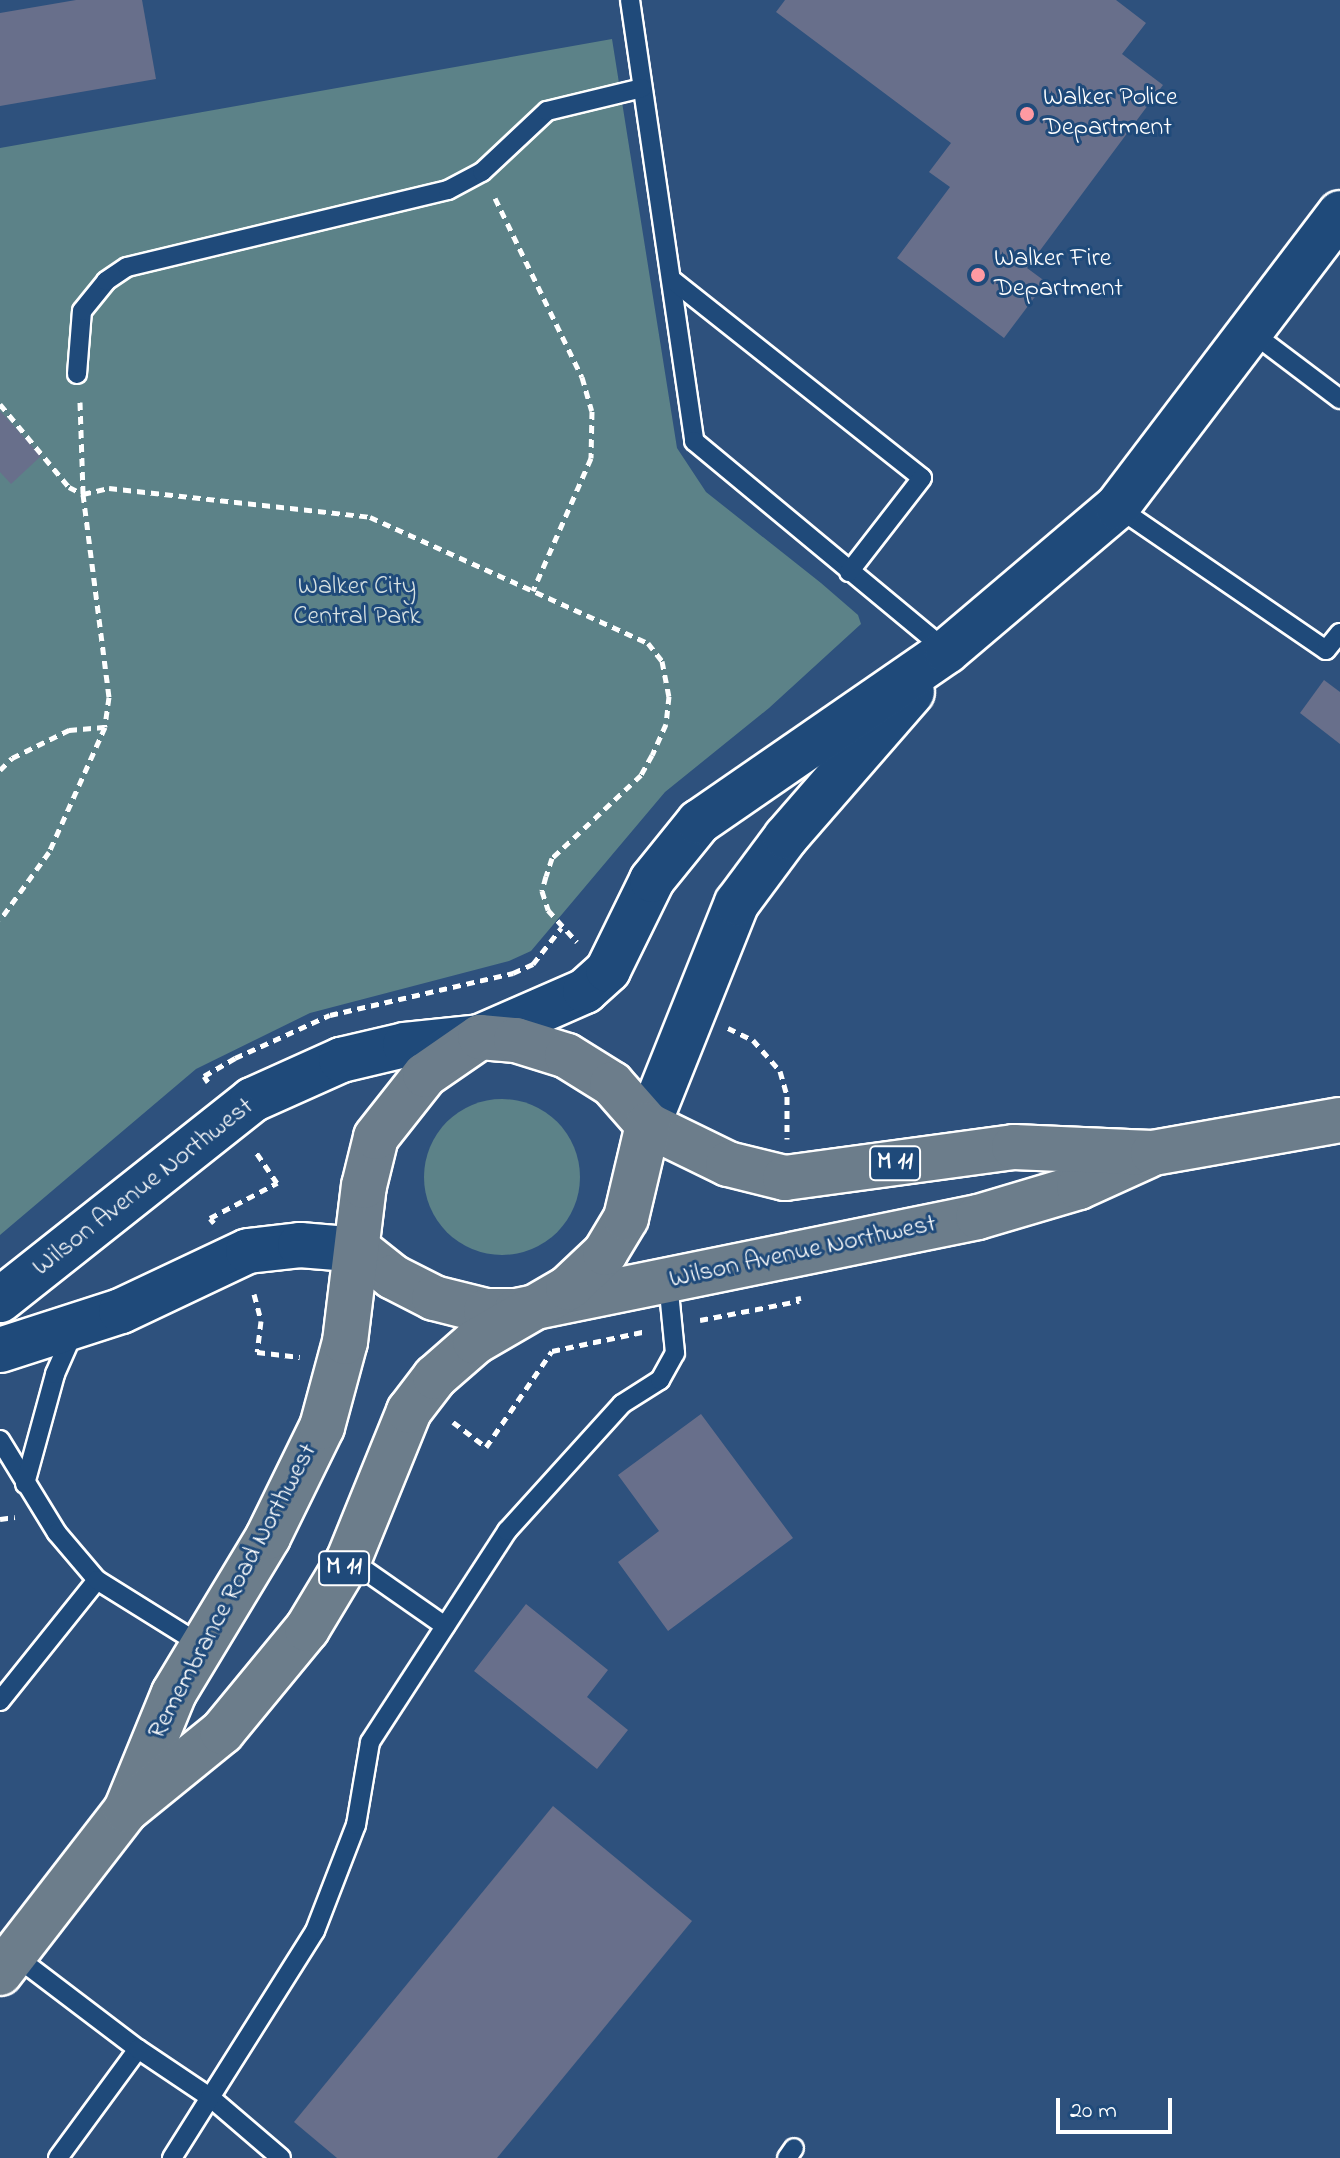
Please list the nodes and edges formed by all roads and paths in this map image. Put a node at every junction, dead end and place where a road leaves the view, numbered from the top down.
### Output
1 (630, 0) edge
2 (642, 88) junction
3 (482, 172) junction
4 (1340, 213) edge
5 (671, 279) junction
6 (1247, 329) junction
7 (77, 374) joint
8 (1340, 399) edge
9 (0, 404) edge
10 (83, 494) junction
11 (1117, 507) junction
12 (849, 572) junction
13 (533, 591) junction
14 (1340, 633) edge
15 (947, 651) junction
16 (105, 727) junction
17 (0, 770) edge
18 (0, 920) edge
19 (561, 928) dead end
20 (717, 1025) dead end
21 (480, 1037) junction
22 (1340, 1120) edge
23 (648, 1125) junction
24 (251, 1144) dead end
25 (787, 1145) dead end
26 (1153, 1153) junction
27 (218, 1230) dead end
28 (359, 1250) junction
29 (668, 1281) junction
30 (249, 1284) dead end
31 (796, 1289) dead end
32 (0, 1300) edge
33 (528, 1310) junction
34 (676, 1325) junction
35 (75, 1328) junction
36 (0, 1350) edge
37 (305, 1358) dead end
38 (446, 1417) dead end
39 (0, 1440) edge
40 (25, 1484) junction
41 (349, 1559) junction
42 (97, 1580) junction
43 (445, 1626) junction
44 (203, 1646) junction
45 (0, 1701) edge
46 (126, 1810) junction
47 (7, 1964) edge
48 (138, 2049) junction
49 (211, 2098) junction
50 (58, 2158) edge
51 (172, 2158) edge
52 (281, 2158) edge

1 - 2 lane
2 - 3 lane
2 - 5 lane
3 - 7 lane
3 - 13 path
4 - 6 main road, Remembrance Road Northwest
5 - 12 lane
5 - 12 lane
6 - 8 lane
6 - 11 main road, Remembrance Road Northwest
7 - 10 path
9 - 10 path
10 - 13 path
10 - 16 path
11 - 14 lane
11 - 15 main road, Remembrance Road Northwest
12 - 15 lane
13 - 19 path
15 - 21 main road, Remembrance Road Northwest
15 - 23 main road, Remembrance Road Northwest
16 - 17 path
16 - 18 path
20 - 25 path
21 - 23 main road, Wilson Avenue Northwest / M 11
21 - 28 main road, Remembrance Road Northwest / M 11
21 - 32 main road, Wilson Avenue Northwest
22 - 26 main road, Wilson Avenue Northwest / M 11
23 - 26 main road, Wilson Avenue Northwest / M 11
23 - 33 main road, Remembrance Road Northwest
24 - 27 path
26 - 29 main road, Wilson Avenue Northwest / M 11
28 - 33 main road, Wilson Avenue Northwest
28 - 35 main road
28 - 44 main road, Remembrance Road Northwest / M 11
29 - 33 main road, Wilson Avenue Northwest / M 11
29 - 34 lane
30 - 37 path
31 - 34 path
33 - 41 main road, Remembrance Road Northwest / M 11
34 - 38 path
34 - 43 lane
35 - 36 main road
35 - 40 lane
39 - 40 lane
40 - 42 lane
41 - 43 lane
41 - 46 main road, Remembrance Road Northwest / M 11
42 - 44 lane
42 - 45 lane
43 - 49 lane
44 - 46 main road, Remembrance Road Northwest / M 11
46 - 47 main road, Remembrance Road Northwest / M 11
47 - 48 lane
48 - 49 lane
48 - 50 lane
49 - 51 lane
49 - 52 lane

